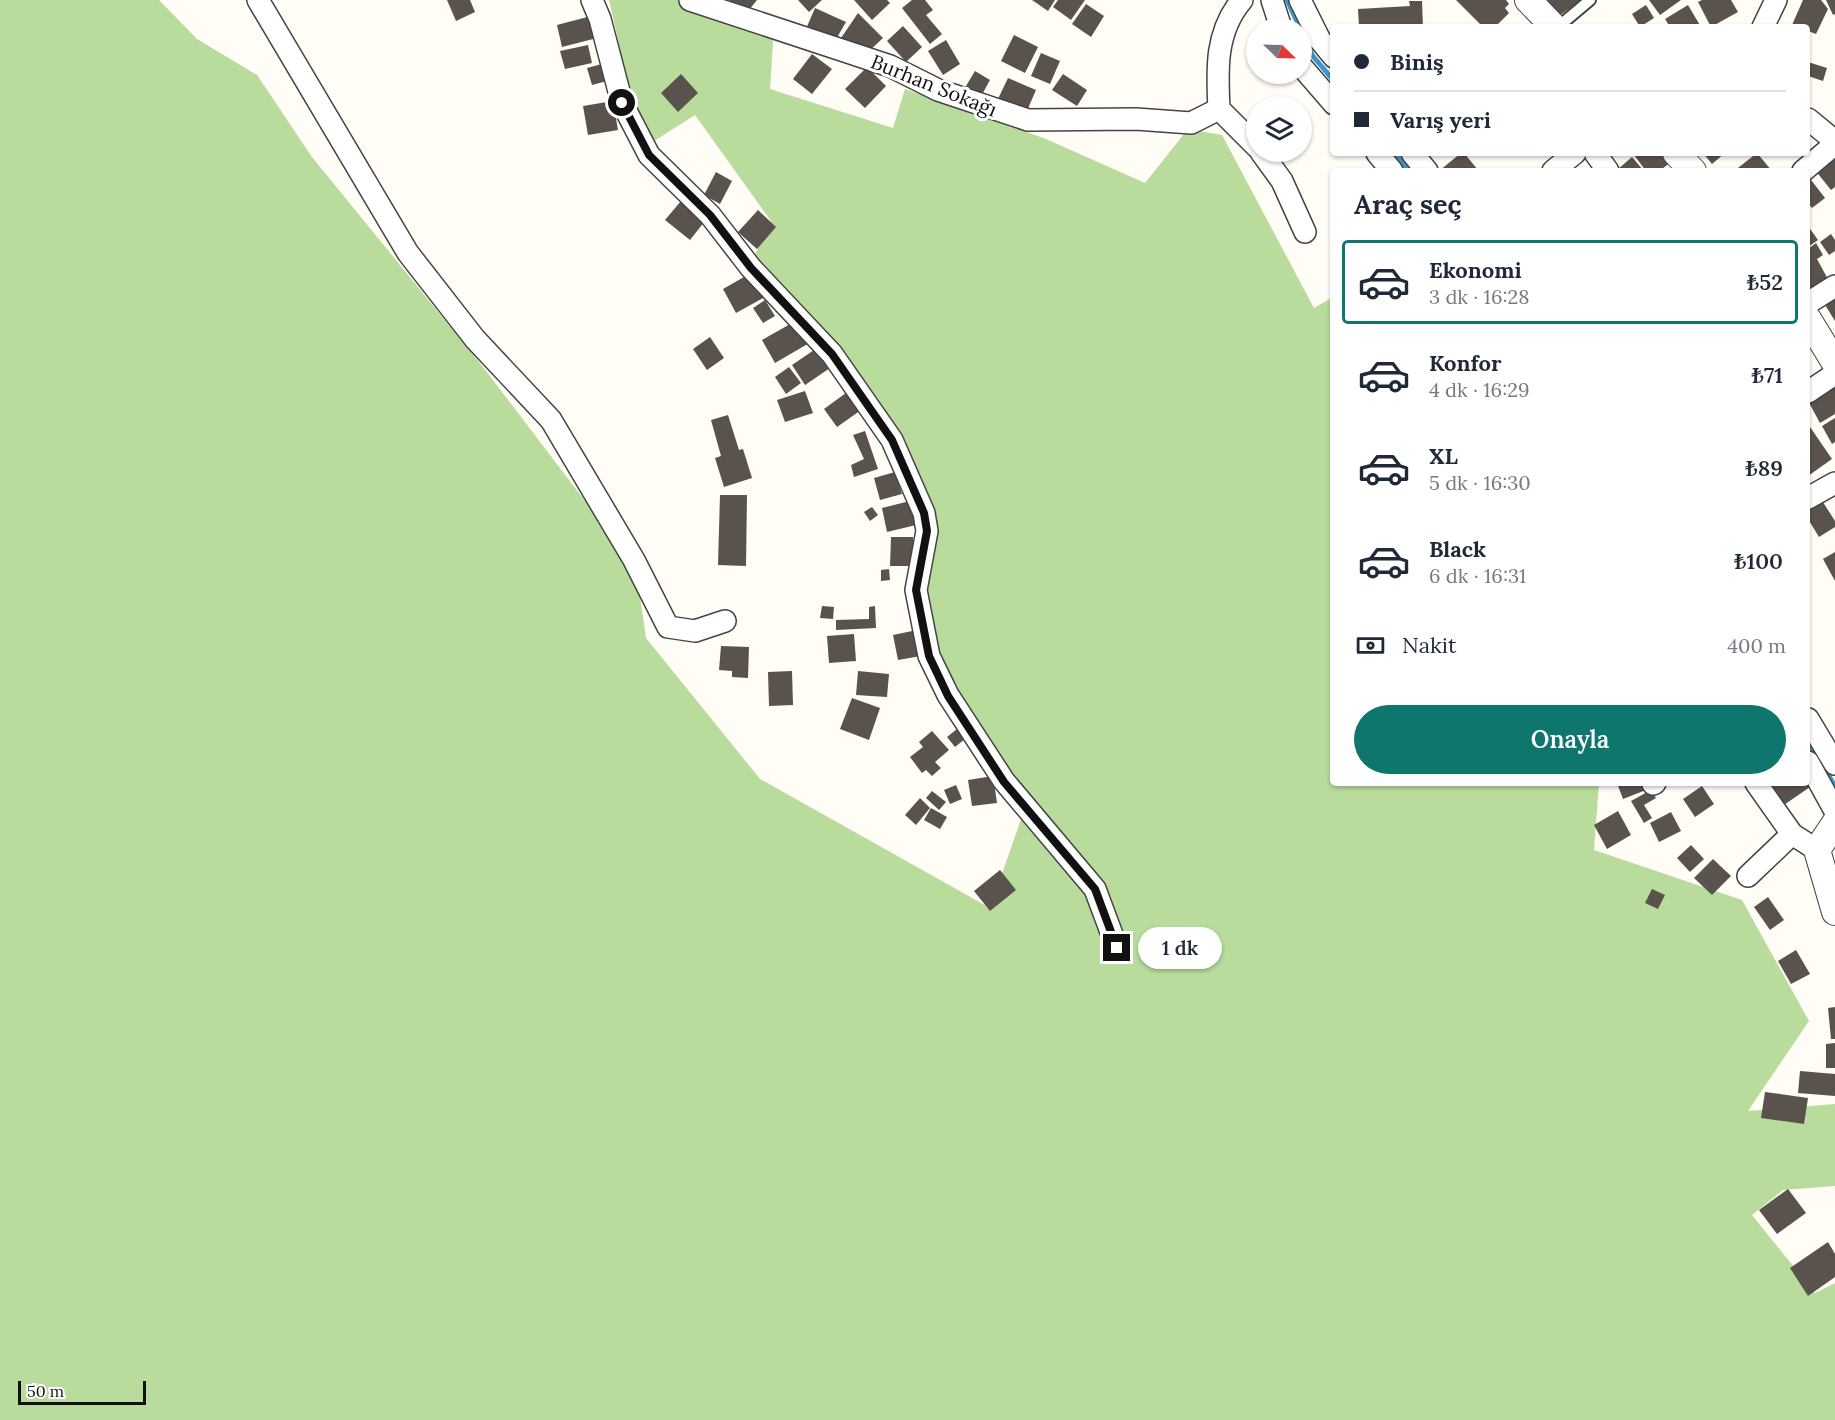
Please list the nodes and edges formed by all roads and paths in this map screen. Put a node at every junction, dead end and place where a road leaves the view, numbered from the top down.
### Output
1 (258, 0) edge
2 (592, 0) edge
3 (690, 0) edge
4 (1242, 0) edge
5 (1272, 0) edge
6 (1300, 0) edge
7 (1528, 0) edge
8 (1590, 0) edge
9 (1776, 0) edge
10 (1278, 18) edge
11 (1553, 24) edge
12 (1560, 24) edge
13 (1764, 24) edge
14 (1330, 52) edge
15 (1312, 79) edge
16 (1330, 99) edge
17 (1219, 109) junction
18 (1810, 121) edge
19 (1246, 136) edge
20 (1835, 142) edge
21 (1380, 156) edge
22 (1414, 156) edge
23 (1571, 156) edge
24 (1679, 156) edge
25 (1269, 162) edge
26 (1390, 168) edge
27 (1424, 168) edge
28 (1557, 168) edge
29 (1691, 168) edge
30 (1806, 168) edge
31 (1305, 232) dead end
32 (1835, 286) edge
33 (1810, 302) edge
34 (1810, 322) edge
35 (1835, 363) edge
36 (1835, 374) edge
37 (1810, 391) edge
38 (1835, 483) edge
39 (1810, 497) edge
40 (725, 621) dead end
41 (1810, 722) edge
42 (1835, 764) edge
43 (1810, 766) edge
44 (1758, 786) edge
45 (1835, 811) edge
46 (1835, 823) edge
47 (1792, 834) junction
48 (1817, 850) junction
49 (1748, 876) dead end
50 (1835, 912) edge
51 (1117, 948) dead end

1 - 40 street
2 - 51 street
3 - 17 street, Burhan Sokağı
4 - 17 street
5 - 10 street
6 - 14 street
7 - 11 street
8 - 12 lane
9 - 13 street
15 - 16 street
17 - 19 street
18 - 20 street
20 - 30 street
21 - 26 street
22 - 27 street
23 - 28 street
24 - 29 street
25 - 31 street
32 - 33 street
34 - 35 street
36 - 37 street
38 - 39 street
41 - 42 street
43 - 45 street
44 - 47 street
46 - 48 street
47 - 48 street
47 - 49 street
48 - 50 street

